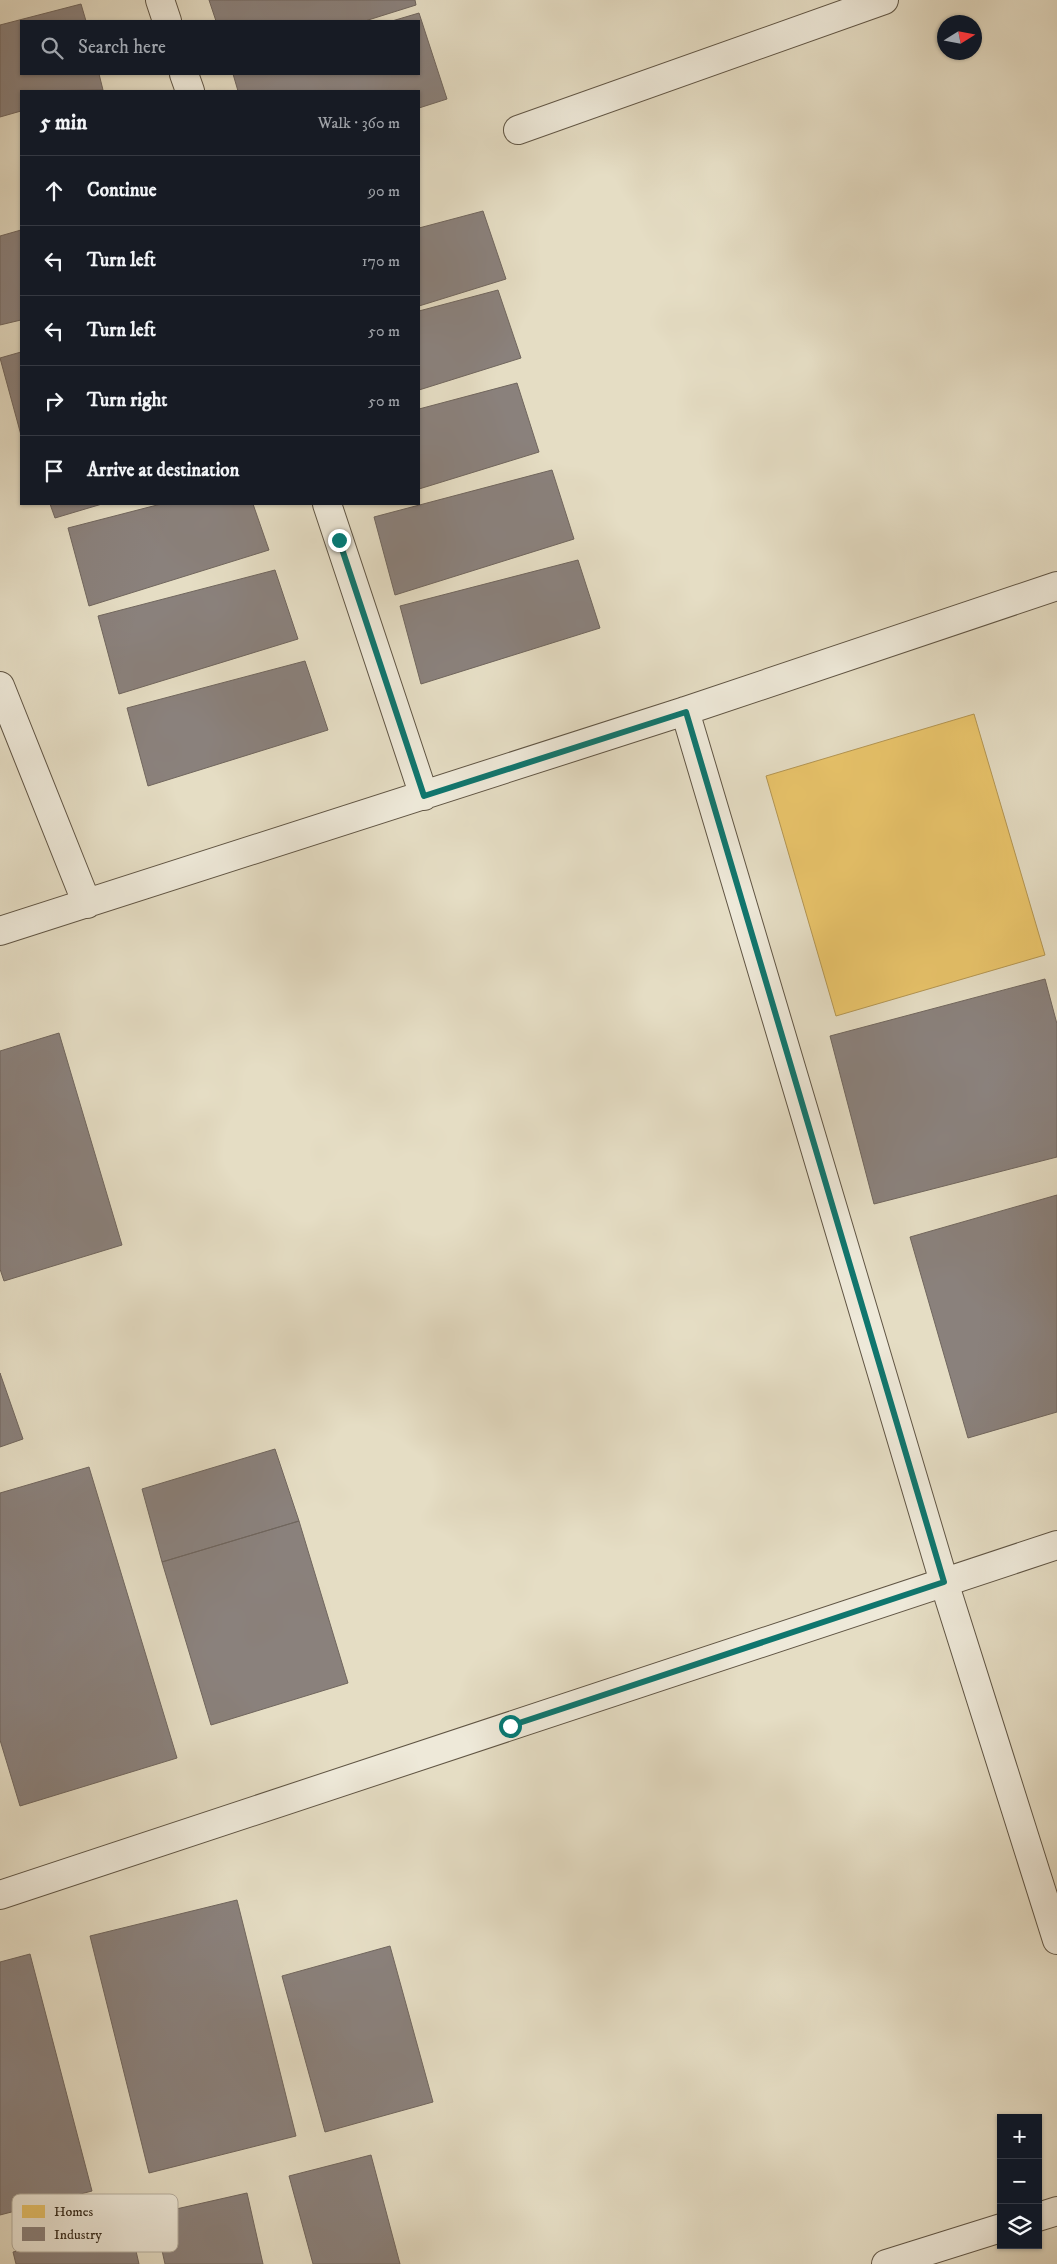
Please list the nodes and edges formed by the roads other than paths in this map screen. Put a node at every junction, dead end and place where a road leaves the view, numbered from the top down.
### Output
1 (160, 0) edge
2 (884, 0) edge
3 (167, 20) edge
4 (184, 75) edge
5 (190, 90) edge
6 (518, 130) dead end
7 (327, 505) edge
8 (1057, 586) edge
9 (0, 686) edge
10 (686, 712) junction
11 (424, 796) junction
12 (86, 904) junction
13 (0, 932) edge
14 (1057, 1545) edge
15 (944, 1582) junction
16 (0, 1895) edge
17 (1057, 1940) edge
18 (1057, 2211) edge
19 (1042, 2216) edge
20 (997, 2229) edge
21 (886, 2264) edge

1 - 3 street
2 - 6 street
4 - 5 street
7 - 11 street
8 - 10 street
9 - 12 street
10 - 11 street
10 - 15 street
11 - 12 street
12 - 13 street
14 - 15 street
15 - 16 street
15 - 17 street
18 - 19 street
20 - 21 street

